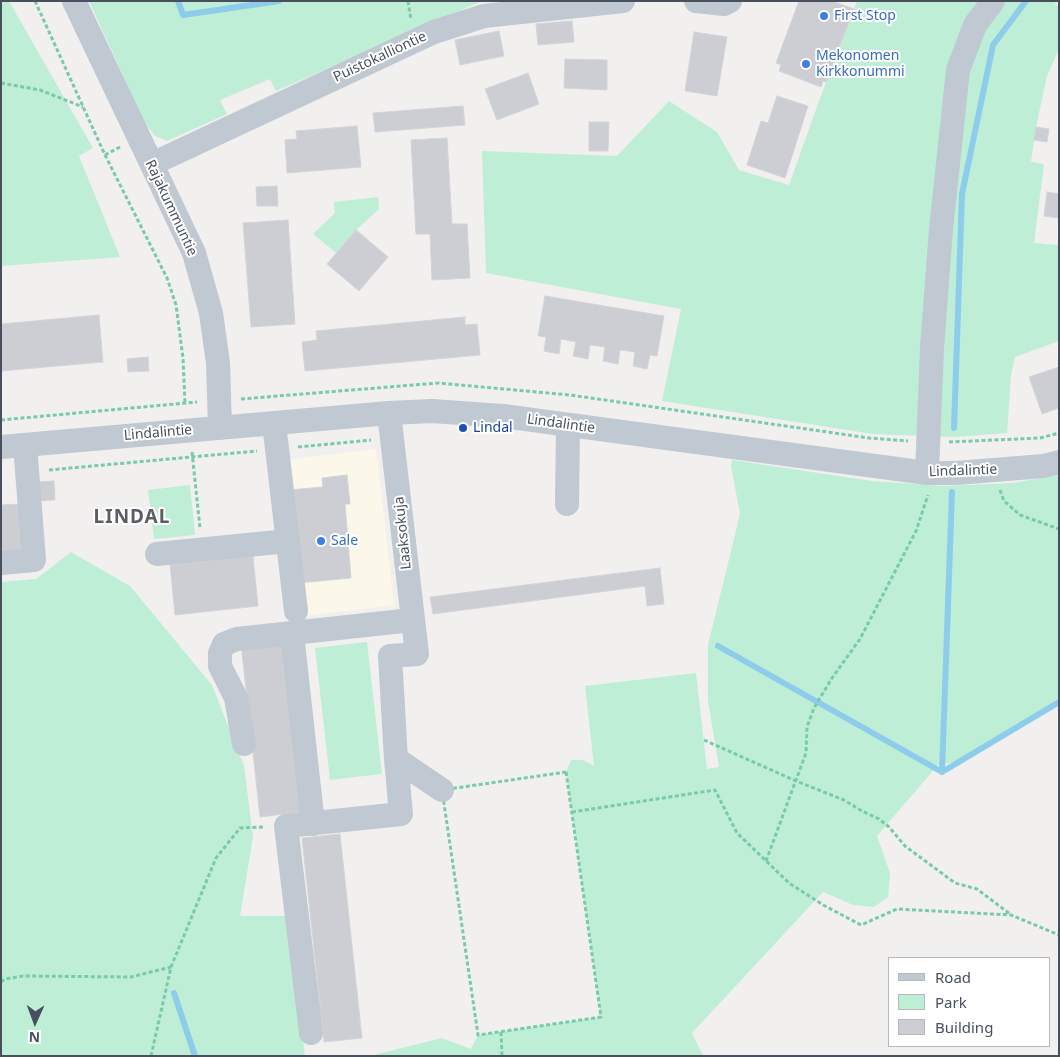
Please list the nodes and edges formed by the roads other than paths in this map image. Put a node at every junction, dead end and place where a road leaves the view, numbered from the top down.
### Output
1 (74, 1) edge
2 (624, 1) edge
3 (696, 1) edge
4 (993, 1) edge
5 (727, 2) edge
6 (152, 164) junction
7 (389, 412) junction
8 (274, 423) junction
9 (568, 426) junction
10 (220, 428) junction
11 (25, 445) junction
12 (1, 447) edge
13 (1059, 462) edge
14 (931, 473) junction
15 (567, 504) dead end
16 (288, 541) junction
17 (157, 554) dead end
18 (1, 563) edge
19 (296, 610) dead end
20 (412, 620) junction
21 (292, 634) junction
22 (244, 744) dead end
23 (396, 759) junction
24 (442, 790) road end
25 (313, 824) junction
26 (311, 1033) dead end

1 - 6 street, Rajakummuntie
2 - 6 street, Puistokalliontie
3 - 5 street
4 - 14 street
6 - 10 street, Rajakummuntie
7 - 8 street, Lindalintie
7 - 9 street, Lindalintie
7 - 20 street, Laaksokuja
8 - 10 street, Lindalintie
8 - 16 street
9 - 14 street, Lindalintie
9 - 15 street
10 - 11 street, Lindalintie
11 - 12 street, Lindalintie
11 - 18 street
13 - 14 street, Lindalintie
16 - 17 street
16 - 19 street
20 - 21 street
20 - 23 street, Laaksokuja
21 - 22 street
21 - 25 street
23 - 24 street
23 - 25 street
25 - 26 street

